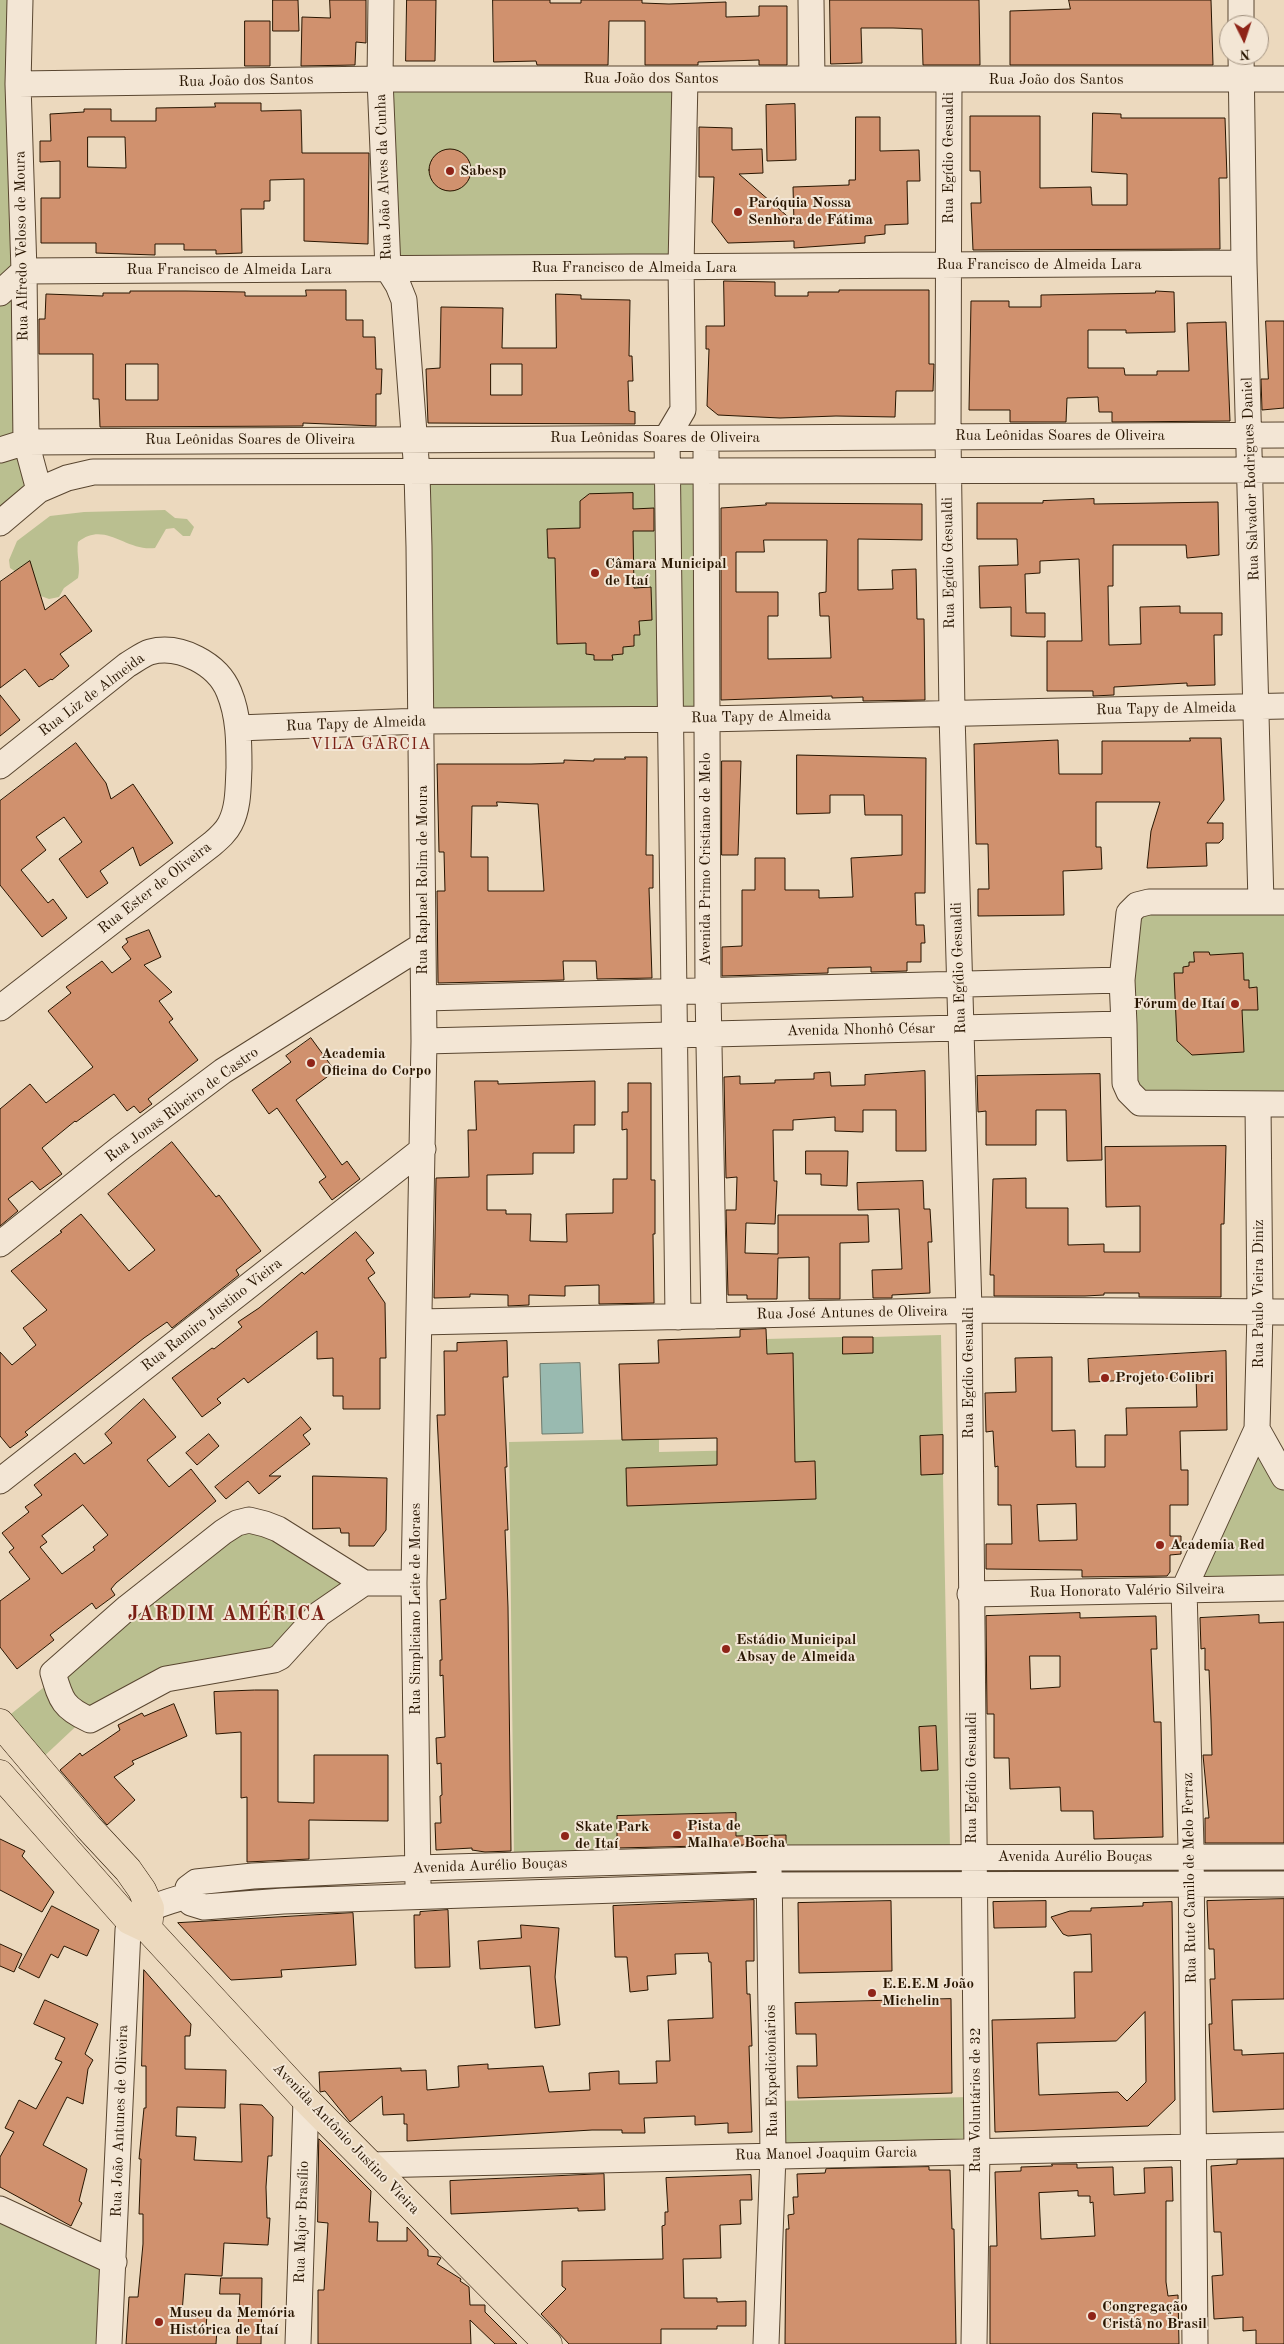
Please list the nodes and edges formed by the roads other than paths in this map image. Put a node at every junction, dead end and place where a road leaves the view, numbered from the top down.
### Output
1 (20, 0) edge
2 (381, 0) edge
3 (811, 0) edge
4 (1241, 0) edge
5 (1241, 15) edge
6 (1241, 65) edge
7 (1284, 78) edge
8 (380, 79) junction
9 (685, 79) junction
10 (812, 79) junction
11 (949, 80) junction
12 (1242, 80) junction
13 (18, 84) junction
14 (1244, 264) junction
15 (949, 266) junction
16 (681, 267) junction
17 (388, 269) junction
18 (24, 271) junction
19 (0, 293) edge
20 (683, 410) junction
21 (1250, 435) junction
22 (1284, 435) edge
23 (948, 436) junction
24 (667, 437) junction
25 (706, 438) junction
26 (414, 439) junction
27 (26, 442) junction
28 (0, 450) edge
29 (948, 470) junction
30 (1251, 470) junction
31 (1284, 470) edge
32 (667, 471) junction
33 (706, 471) junction
34 (417, 473) junction
35 (38, 490) junction
36 (0, 523) edge
37 (1256, 706) junction
38 (1284, 706) edge
39 (952, 714) junction
40 (670, 719) junction
41 (705, 719) junction
42 (422, 721) junction
43 (238, 728) junction
44 (0, 766) edge
45 (1272, 902) edge
46 (423, 945) junction
47 (1122, 980) junction
48 (960, 985) junction
49 (708, 990) junction
50 (674, 992) junction
51 (424, 998) junction
52 (0, 1008) edge
53 (1124, 1024) junction
54 (961, 1028) junction
55 (708, 1034) junction
56 (675, 1035) junction
57 (424, 1041) junction
58 (1258, 1104) junction
59 (1284, 1104) edge
60 (423, 1149) junction
61 (0, 1244) edge
62 (969, 1310) junction
63 (1272, 1312) edge
64 (678, 1316) junction
65 (714, 1316) junction
66 (419, 1322) junction
67 (1256, 1429) junction
68 (1284, 1476) edge
69 (2, 1477) edge
70 (364, 1582) junction
71 (414, 1582) junction
72 (1284, 1588) edge
73 (1184, 1589) junction
74 (970, 1594) junction
75 (0, 1723) edge
76 (23, 1751) junction
77 (2, 1781) edge
78 (973, 1856) junction
79 (1276, 1856) edge
80 (1191, 1857) junction
81 (769, 1858) junction
82 (417, 1868) junction
83 (973, 1884) junction
84 (1191, 1884) junction
85 (1276, 1884) edge
86 (770, 1885) junction
87 (187, 1896) junction
88 (418, 1896) junction
89 (143, 1920) junction
90 (306, 2100) junction
91 (1284, 2145) edge
92 (1193, 2148) junction
93 (977, 2150) junction
94 (773, 2155) junction
95 (369, 2165) junction
96 (0, 2209) edge
97 (114, 2262) junction
98 (109, 2344) edge
99 (298, 2344) edge
100 (548, 2344) edge
101 (766, 2344) edge
102 (974, 2344) edge
103 (1195, 2344) edge

1 - 13 street, Rua Alfredo Veloso de Moura
2 - 8 street, Rua João Alves da Cunha
3 - 10 street
4 - 5 street
6 - 12 street, Rua Salvador Rodrigues Daniel
7 - 12 street, Rua João dos Santos
8 - 9 street, Rua João dos Santos
8 - 13 street, Rua João dos Santos
8 - 17 street, Rua João Alves da Cunha
9 - 10 street, Rua João dos Santos
9 - 16 street
10 - 11 street, Rua João dos Santos
11 - 12 street, Rua João dos Santos
11 - 15 street, Rua Egídio Gesualdi
12 - 14 street, Rua Salvador Rodrigues Daniel
13 - 18 street, Rua Alfredo Veloso de Moura
14 - 15 street, Rua Francisco de Almeida Lara
14 - 21 street, Rua Salvador Rodrigues Daniel
15 - 16 street, Rua Francisco de Almeida Lara
15 - 23 street, Rua Egídio Gesualdi
16 - 17 street, Rua Francisco de Almeida Lara
16 - 20 street
17 - 18 street, Rua Francisco de Almeida Lara
17 - 26 street, Rua João Alves da Cunha
18 - 19 street
18 - 27 street, Rua Alfredo Veloso de Moura
20 - 24 street
20 - 25 street
21 - 22 street, Rua Leônidas Soares de Oliveira
21 - 23 street, Rua Leônidas Soares de Oliveira
21 - 30 street, Rua Salvador Rodrigues Daniel
23 - 25 street, Rua Leônidas Soares de Oliveira
23 - 29 street, Rua Egídio Gesualdi
24 - 25 street, Rua Leônidas Soares de Oliveira
24 - 26 street, Rua Leônidas Soares de Oliveira
24 - 32 street
25 - 33 street, Avenida Primo Cristiano de Melo
26 - 27 street, Rua Leônidas Soares de Oliveira
26 - 34 street, Rua Raphael Rolim de Moura
27 - 28 street, Rua Leônidas Soares de Oliveira
27 - 35 street, Rua Alfredo Veloso de Moura
29 - 30 street
29 - 33 street
29 - 39 street, Rua Egídio Gesualdi
30 - 31 street
30 - 37 street, Rua Salvador Rodrigues Daniel
32 - 33 street
32 - 34 street
32 - 40 street
33 - 41 street, Avenida Primo Cristiano de Melo
34 - 35 street
34 - 42 street, Rua Raphael Rolim de Moura
35 - 36 street
37 - 38 street, Rua Tapy de Almeida
37 - 39 street, Rua Tapy de Almeida
37 - 45 street, Rua Salvador Rodrigues Daniel
39 - 41 street, Rua Tapy de Almeida
39 - 48 street, Rua Egídio Gesualdi
40 - 41 street, Rua Tapy de Almeida
40 - 42 street, Rua Tapy de Almeida
40 - 50 street
41 - 49 street, Avenida Primo Cristiano de Melo
42 - 43 street, Rua Tapy de Almeida
42 - 46 street, Rua Raphael Rolim de Moura
43 - 44 street, Rua Liz de Almeida
43 - 52 street, Rua Ester de Oliveira
45 - 47 street
46 - 51 street, Rua Raphael Rolim de Moura
46 - 61 street, Rua Jonas Ribeiro de Castro
47 - 48 street
47 - 53 street
48 - 49 street
48 - 54 street, Rua Egídio Gesualdi
49 - 50 street
49 - 55 street, Avenida Primo Cristiano de Melo
50 - 51 street
50 - 56 street
51 - 57 street, Rua Raphael Rolim de Moura
53 - 54 street, Avenida Nhonhô César
53 - 58 street
54 - 55 street, Avenida Nhonhô César
54 - 62 street, Rua Egídio Gesualdi
55 - 56 street, Avenida Nhonhô César
55 - 65 street, Avenida Primo Cristiano de Melo
56 - 57 street, Avenida Nhonhô César
56 - 64 street
57 - 60 street, Rua Raphael Rolim de Moura
58 - 59 street
58 - 63 street, Rua Paulo Vieira Diniz
60 - 66 street, Rua Raphael Rolim de Moura
60 - 69 street, Rua Ramiro Justino Vieira
62 - 63 street, Rua José Antunes de Oliveira
62 - 65 street, Rua José Antunes de Oliveira
62 - 74 street, Rua Egídio Gesualdi
63 - 67 street, Rua Paulo Vieira Diniz
64 - 65 street, Rua José Antunes de Oliveira
64 - 66 street, Rua José Antunes de Oliveira
66 - 71 street, Rua Simpliciano Leite de Moraes
67 - 68 street
67 - 73 street, Rua Rute Camilo de Melo Ferraz
70 - 70 street
70 - 71 street
71 - 82 street, Rua Simpliciano Leite de Moraes
72 - 73 street, Rua Honorato Valério Silveira
73 - 74 street, Rua Honorato Valério Silveira
73 - 80 street, Rua Rute Camilo de Melo Ferraz
74 - 78 street, Rua Egídio Gesualdi
75 - 76 main road, Avenida Antônio Justino Vieira
76 - 77 street
76 - 89 main road, Avenida Antônio Justino Vieira
77 - 89 main road, Avenida Antônio Justino Vieira
78 - 80 street, Avenida Aurélio Bouças
78 - 81 street, Avenida Aurélio Bouças
78 - 83 street, Rua Voluntários de 32
79 - 80 street, Avenida Aurélio Bouças
79 - 85 street
80 - 84 street, Rua Rute Camilo de Melo Ferraz
81 - 82 street, Avenida Aurélio Bouças
81 - 86 street, Rua Expedicionários
82 - 87 street, Avenida Aurélio Bouças
82 - 88 street, Rua Simpliciano Leite de Moraes
83 - 84 street, Avenida Aurélio Bouças
83 - 86 street, Avenida Aurélio Bouças
83 - 93 street, Rua Voluntários de 32
84 - 85 street, Avenida Aurélio Bouças
84 - 92 street, Rua Rute Camilo de Melo Ferraz
86 - 88 street, Avenida Aurélio Bouças
86 - 94 street, Rua Expedicionários
87 - 88 street, Avenida Aurélio Bouças
87 - 89 street, Avenida Aurélio Bouças
89 - 90 main road, Avenida Antônio Justino Vieira
89 - 97 street, Rua João Antunes de Oliveira
90 - 95 main road, Avenida Antônio Justino Vieira
90 - 99 street, Rua Major Brasílio
91 - 92 street, Rua Manoel Joaquim Garcia
92 - 93 street, Rua Manoel Joaquim Garcia
92 - 103 street, Rua Rute Camilo de Melo Ferraz
93 - 94 street, Rua Manoel Joaquim Garcia
93 - 102 street, Rua Voluntários de 32
94 - 95 street, Rua Manoel Joaquim Garcia
94 - 101 street, Rua Expedicionários
95 - 100 main road, Avenida Antônio Justino Vieira
96 - 97 street
97 - 98 street, Rua João Antunes de Oliveira

